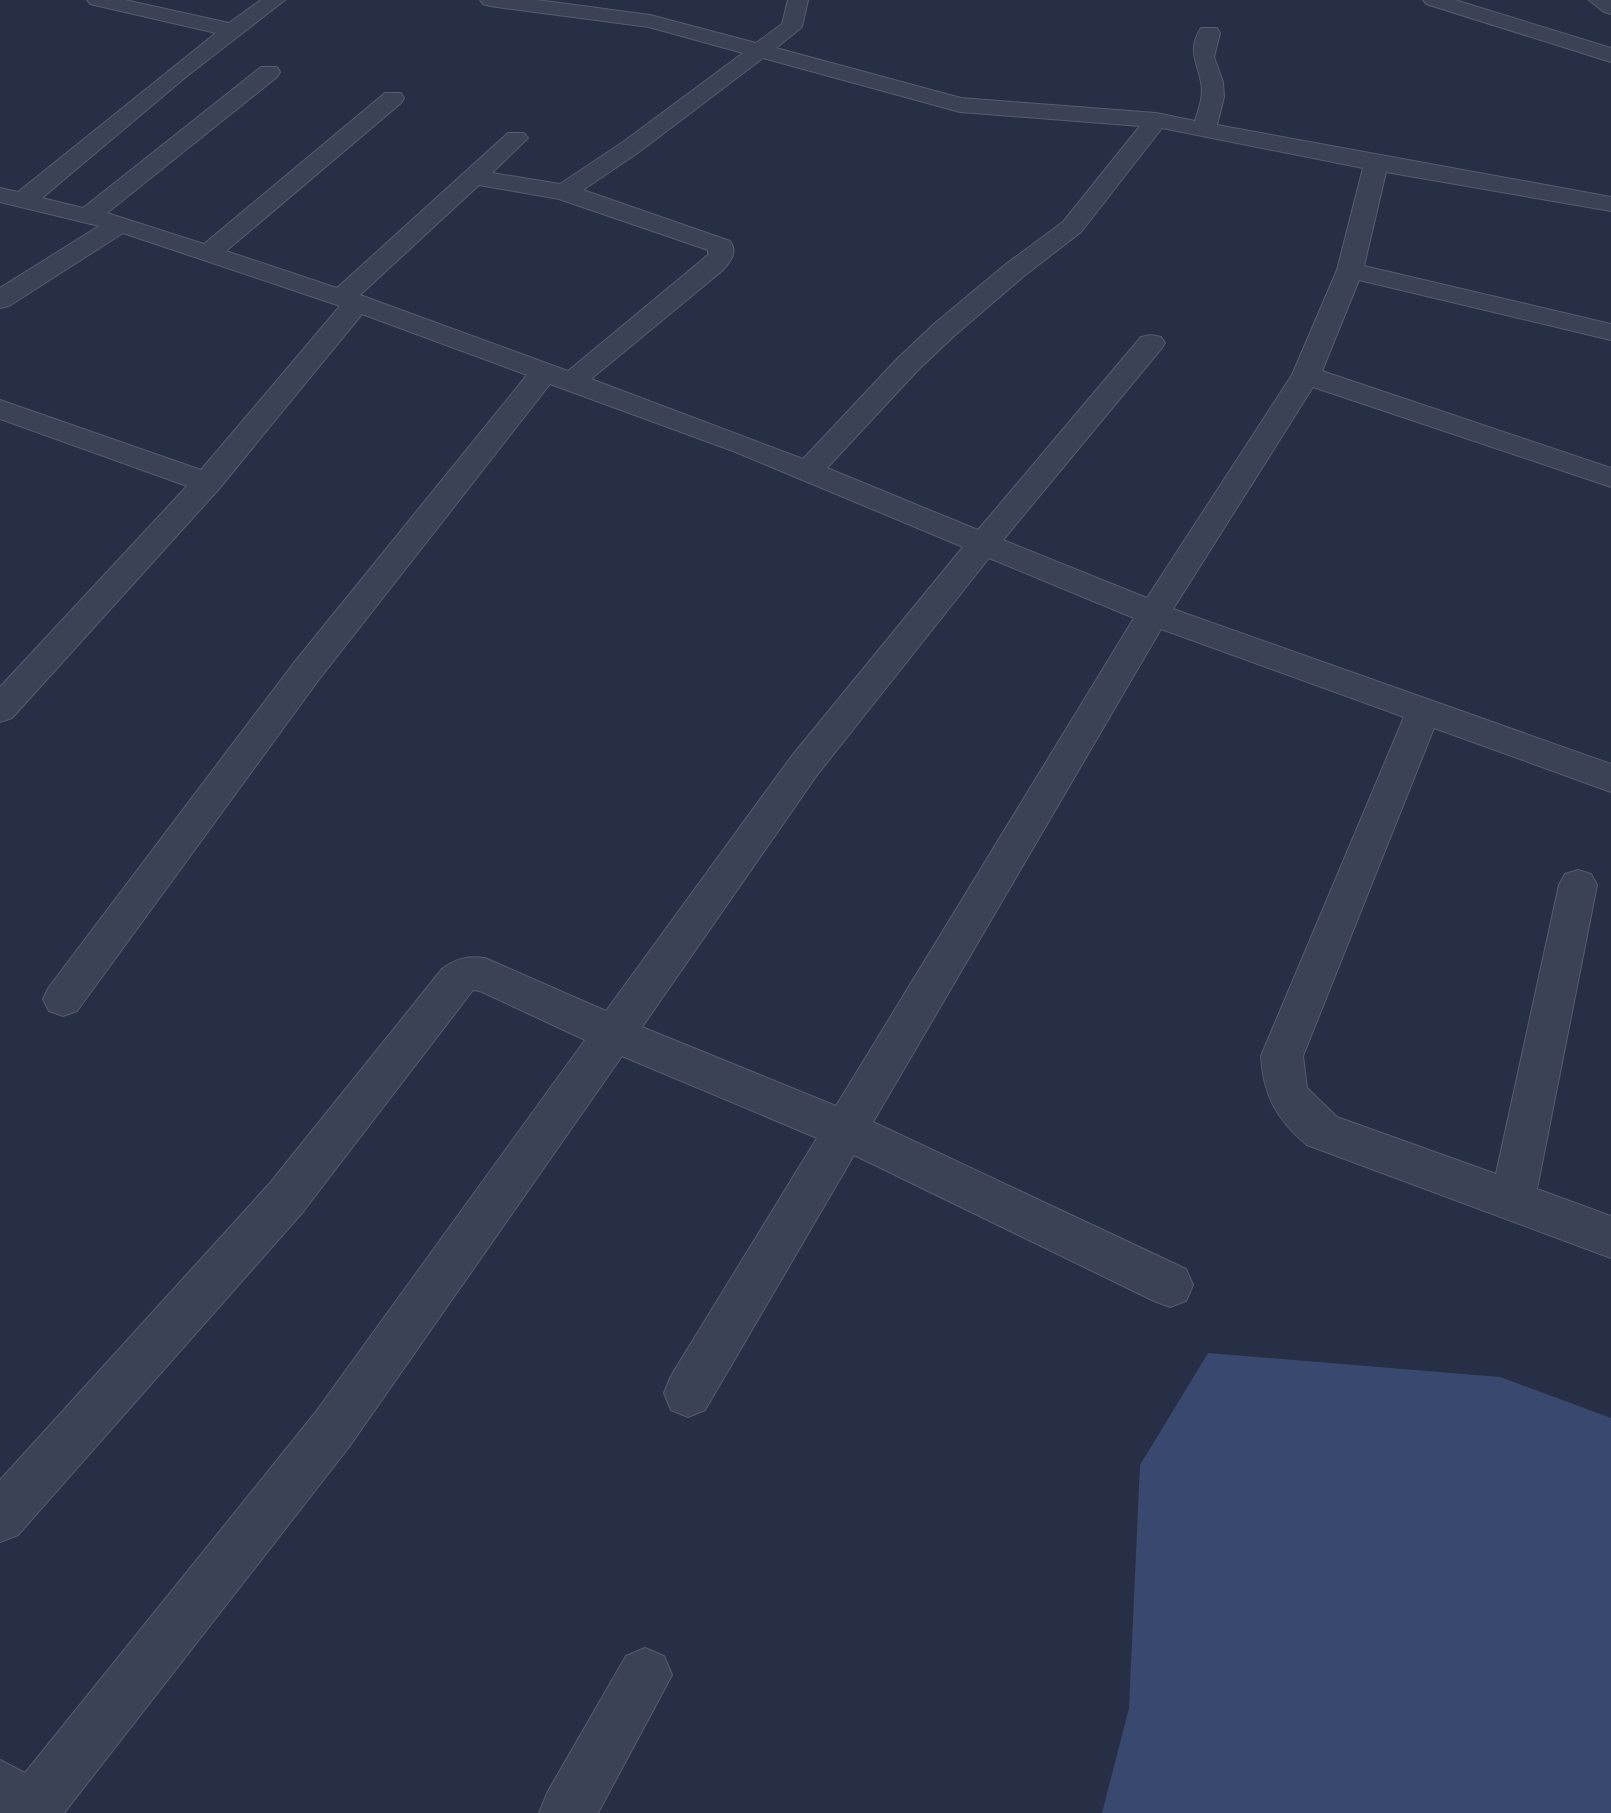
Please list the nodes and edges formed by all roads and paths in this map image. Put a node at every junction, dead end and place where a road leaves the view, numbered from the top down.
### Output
1 (97, 0) edge
2 (275, 0) edge
3 (490, 0) edge
4 (594, 0) edge
5 (798, 0) edge
6 (1433, 0) edge
7 (573, 12) junction
8 (232, 30) junction
9 (1209, 33) dead end
10 (761, 49) junction
11 (1611, 55) edge
12 (269, 72) dead end
13 (393, 98) dead end
14 (1157, 120) junction
15 (1203, 129) junction
16 (516, 138) dead end
17 (1377, 163) junction
18 (474, 177) junction
19 (564, 192) junction
20 (13, 197) edge
21 (1611, 204) edge
22 (88, 216) junction
23 (120, 224) junction
24 (208, 254) junction
25 (1350, 270) junction
26 (0, 300) edge
27 (349, 301) junction
28 (1611, 332) edge
29 (1151, 343) dead end
30 (1306, 375) junction
31 (557, 377) junction
32 (0, 409) edge
33 (807, 471) junction
34 (1611, 478) edge
35 (207, 482) junction
36 (982, 545) junction
37 (1154, 614) junction
38 (13, 673) edge
39 (0, 709) edge
40 (1424, 711) junction
41 (1611, 778) edge
42 (1578, 885) dead end
43 (63, 999) dead end
44 (614, 1034) junction
45 (844, 1129) junction
46 (1512, 1202) junction
47 (1611, 1237) edge
48 (1170, 1284) dead end
49 (688, 1392) dead end
50 (0, 1517) edge
51 (645, 1675) dead end
52 (0, 1788) edge
53 (29, 1813) edge
54 (567, 1813) edge

1 - 8 street
2 - 8 street
3 - 7 street
4 - 7 street
5 - 10 street
6 - 11 street
7 - 10 street
8 - 20 street
9 - 15 street
10 - 14 street
10 - 19 street
12 - 22 street
13 - 24 street
14 - 15 street
14 - 33 street
15 - 17 street
16 - 18 street
17 - 21 street
17 - 25 street
18 - 19 street
18 - 27 street
19 - 31 street
20 - 22 street
22 - 23 street
23 - 24 street
23 - 26 street
24 - 27 street
25 - 28 street
25 - 30 street
27 - 31 street
27 - 35 street
29 - 36 street
30 - 34 street
30 - 37 street
31 - 33 street
31 - 43 street
32 - 35 street
33 - 36 street
35 - 38 street
36 - 37 street
36 - 44 street
37 - 40 street
37 - 45 street
38 - 39 street
40 - 41 street
40 - 46 street
42 - 46 street
44 - 45 street
44 - 50 street
44 - 53 street
45 - 48 street
45 - 49 street
46 - 47 street
51 - 54 street
52 - 53 street

